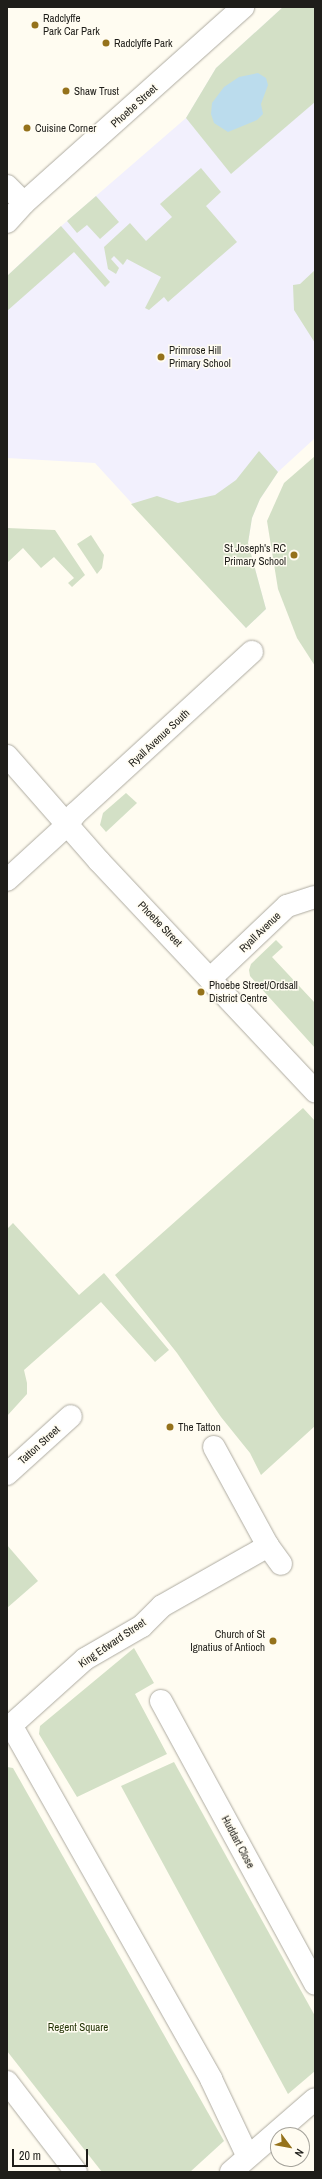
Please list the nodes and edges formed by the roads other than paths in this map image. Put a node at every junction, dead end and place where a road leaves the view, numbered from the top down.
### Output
1 (243, 7) edge
2 (7, 186) edge
3 (24, 203) junction
4 (7, 222) edge
5 (252, 652) dead end
6 (7, 756) edge
7 (67, 825) junction
8 (7, 880) edge
9 (315, 897) edge
10 (211, 978) junction
11 (315, 1091) edge
12 (71, 1416) dead end
13 (214, 1447) dead end
14 (7, 1474) edge
15 (268, 1546) junction
16 (281, 1564) dead end
17 (161, 1701) dead end
18 (9, 1727) edge
19 (315, 1984) edge
20 (7, 2082) edge
21 (315, 2099) edge
22 (248, 2157) junction
23 (76, 2172) edge
24 (231, 2172) edge

1 - 3 street, Phoebe Street
2 - 3 street
3 - 4 street, Phoebe Street
5 - 7 street, Ryall Avenue South
6 - 7 street, Phoebe Street
7 - 8 street, Ryall Avenue South
7 - 10 street, Phoebe Street
9 - 10 street, Ryall Avenue
10 - 11 street, Phoebe Street
12 - 14 street, Tatton Street
13 - 15 street
15 - 16 street
15 - 18 street, King Edward Street
17 - 19 street, Huddart Close
18 - 22 street
20 - 23 street
21 - 22 street
22 - 24 street

